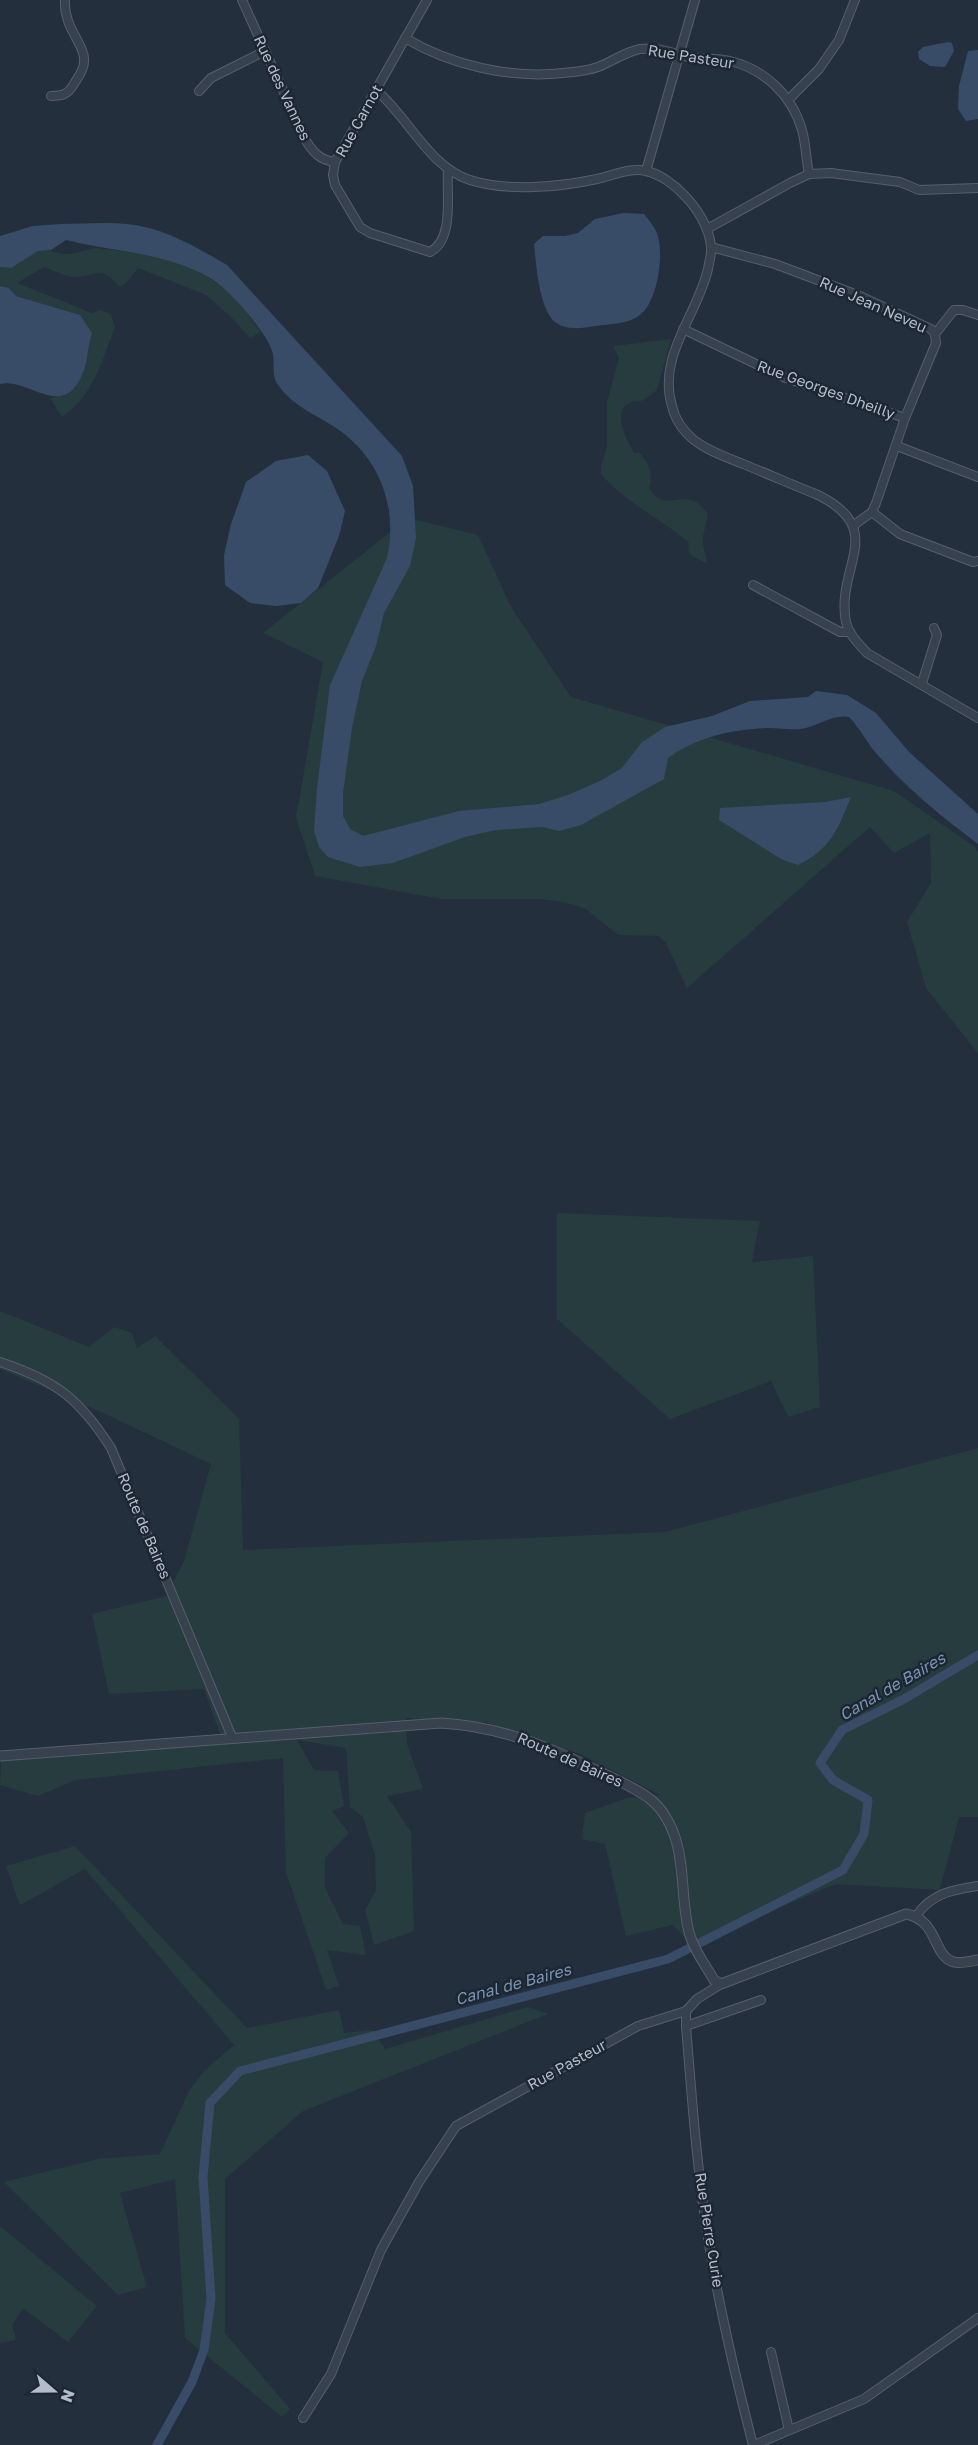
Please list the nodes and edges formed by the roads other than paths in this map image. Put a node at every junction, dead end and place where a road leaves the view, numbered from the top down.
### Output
1 (65, 0) edge
2 (242, 0) edge
3 (427, 0) edge
4 (696, 0) edge
5 (855, 0) edge
6 (405, 38) junction
7 (265, 51) junction
8 (679, 55) junction
9 (376, 90) junction
10 (199, 91) dead end
11 (51, 96) dead end
12 (788, 100) junction
13 (335, 162) junction
14 (448, 169) junction
15 (646, 171) junction
16 (809, 174) junction
17 (978, 188) edge
18 (707, 229) junction
19 (711, 247) junction
20 (978, 315) edge
21 (684, 329) junction
22 (935, 334) junction
23 (905, 418) junction
24 (897, 446) junction
25 (978, 477) edge
26 (872, 512) junction
27 (854, 525) junction
28 (978, 561) edge
29 (753, 585) dead end
30 (934, 628) dead end
31 (850, 632) junction
32 (922, 683) junction
33 (978, 718) edge
34 (0, 1362) edge
35 (232, 1737) junction
36 (0, 1756) edge
37 (978, 1886) edge
38 (916, 1916) junction
39 (978, 1960) edge
40 (721, 1984) junction
41 (760, 2000) dead end
42 (686, 2011) junction
43 (686, 2026) junction
44 (978, 2318) edge
45 (771, 2352) dead end
46 (303, 2418) dead end
47 (789, 2430) junction
48 (754, 2445) edge

1 - 11 street
2 - 7 street, Rue des Vannes
3 - 6 street, Rue Carnot
4 - 8 street
5 - 12 street
6 - 8 street, Rue Pasteur
6 - 9 street, Rue Carnot
7 - 10 street
7 - 13 street, Rue des Vannes
8 - 12 street, Rue Pasteur
8 - 15 street
9 - 13 street, Rue Carnot
9 - 14 street
12 - 16 street, Rue Pasteur
13 - 14 street, Rue Carnot
14 - 15 street
15 - 18 street
16 - 17 street
16 - 18 street
18 - 19 street
19 - 21 street
19 - 22 street, Rue Jean Neveu
20 - 22 street
21 - 23 street, Rue Georges Dheilly
21 - 27 street
22 - 23 street, Rue Jean Neveu
23 - 24 street, Rue Jean Neveu
24 - 25 street
24 - 26 street, Rue Jean Neveu
26 - 27 street
26 - 28 street
27 - 31 street
29 - 31 street
30 - 32 street
31 - 32 street
32 - 33 street
34 - 35 street, Route de Baires
35 - 36 street, Route de Baires
35 - 40 street, Route de Baires
37 - 38 street
38 - 39 street
38 - 40 street, Rue Pasteur
40 - 42 street, Rue Pasteur
41 - 43 street
42 - 43 street, Rue Pierre Curie
42 - 46 street, Rue Pasteur
43 - 48 street, Rue Pierre Curie
44 - 47 street
45 - 47 street
47 - 48 street

